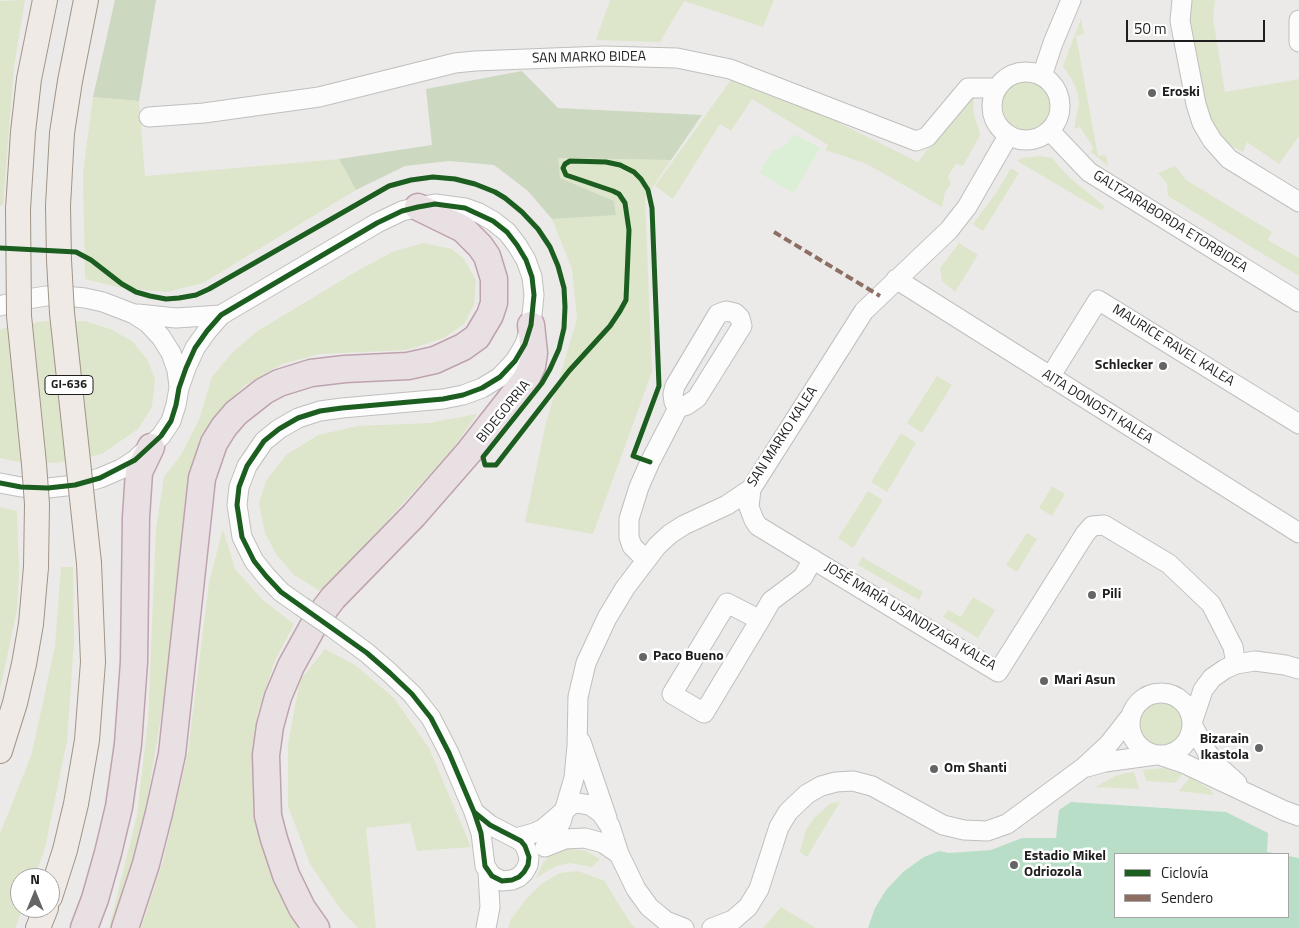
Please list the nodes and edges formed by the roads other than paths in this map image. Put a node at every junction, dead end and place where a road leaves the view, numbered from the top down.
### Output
1 (45, 0) edge
2 (86, 0) edge
3 (1071, 0) edge
4 (1182, 0) edge
5 (1299, 20) edge
6 (1299, 42) edge
7 (1042, 76) junction
8 (997, 88) junction
9 (149, 118) dead end
10 (1050, 131) junction
11 (1008, 136) junction
12 (1299, 202) edge
13 (418, 206) junction
14 (896, 279) junction
15 (0, 295) edge
16 (21, 300) junction
17 (1299, 302) edge
18 (0, 306) edge
19 (134, 314) junction
20 (221, 315) junction
21 (531, 325) junction
22 (1050, 377) junction
23 (179, 388) junction
24 (678, 408) junction
25 (1299, 424) edge
26 (151, 447) junction
27 (0, 483) edge
28 (751, 489) junction
29 (700, 518) junction
30 (758, 526) junction
31 (1299, 533) edge
32 (813, 559) junction
33 (646, 560) junction
34 (760, 620) junction
35 (1236, 664) junction
36 (1299, 669) edge
37 (1212, 678) junction
38 (1163, 692) junction
39 (1130, 718) junction
40 (1193, 723) junction
41 (577, 732) junction
42 (0, 751) edge
43 (1159, 755) junction
44 (1084, 768) junction
45 (1256, 796) junction
46 (565, 809) junction
47 (474, 812) junction
48 (1299, 816) edge
49 (610, 826) junction
50 (513, 837) junction
51 (547, 846) junction
52 (619, 854) junction
53 (529, 858) junction
54 (486, 863) junction
55 (59, 868) edge
56 (512, 880) junction
57 (487, 925) edge
58 (84, 928) edge
59 (125, 928) edge
60 (316, 928) edge
61 (684, 928) edge
62 (712, 928) edge

1 - 42 main road, GI-636, bridge
2 - 55 main road, GI-636, bridge
3 - 7 street
4 - 12 street
5 - 6 street
7 - 8 street
7 - 10 street
8 - 9 street, SAN MARKO BIDEA
8 - 11 street
10 - 11 street
10 - 17 street, GALTZARABORDA ETORBIDEA
11 - 14 street, SAN MARKO KALEA
13 - 20 street
13 - 21 street
13 - 59 highway
14 - 22 street, AITA DONOSTI KALEA
14 - 28 street, SAN MARKO KALEA
15 - 16 street
16 - 18 street
16 - 19 street
19 - 20 street
19 - 23 street
20 - 23 street
21 - 47 street, bridge
21 - 60 highway
22 - 25 street, MAURICE RAVEL KALEA
22 - 31 street, AITA DONOSTI KALEA
23 - 26 street
24 - 24 street
24 - 33 street
26 - 27 street
26 - 58 highway
28 - 29 street, SAN MARKO KALEA
28 - 30 street
29 - 30 street, JOSÉ MARÍA USANDIZAGA KALEA
29 - 33 street, SAN MARKO KALEA
30 - 32 street, JOSÉ MARÍA USANDIZAGA KALEA
32 - 34 street
32 - 35 street, JOSÉ MARÍA USANDIZAGA KALEA
33 - 41 street, SAN MARKO KALEA
34 - 34 street
35 - 36 street
35 - 37 street
37 - 38 street
37 - 40 street
38 - 39 street
38 - 40 street
39 - 43 street
39 - 44 street
40 - 43 street
40 - 45 street
41 - 46 street, SAN MARKO KALEA
41 - 49 street, SAN MARKO KALEA
43 - 44 street
43 - 45 street
44 - 62 street
45 - 48 street
46 - 49 street
46 - 50 street
46 - 51 street, SAN MARKO KALEA
47 - 50 street
47 - 54 street
49 - 52 street, SAN MARKO KALEA
50 - 53 street
50 - 54 street
51 - 52 street
51 - 53 street
52 - 61 street
53 - 56 street
54 - 56 street
54 - 57 street
56 - 57 street

